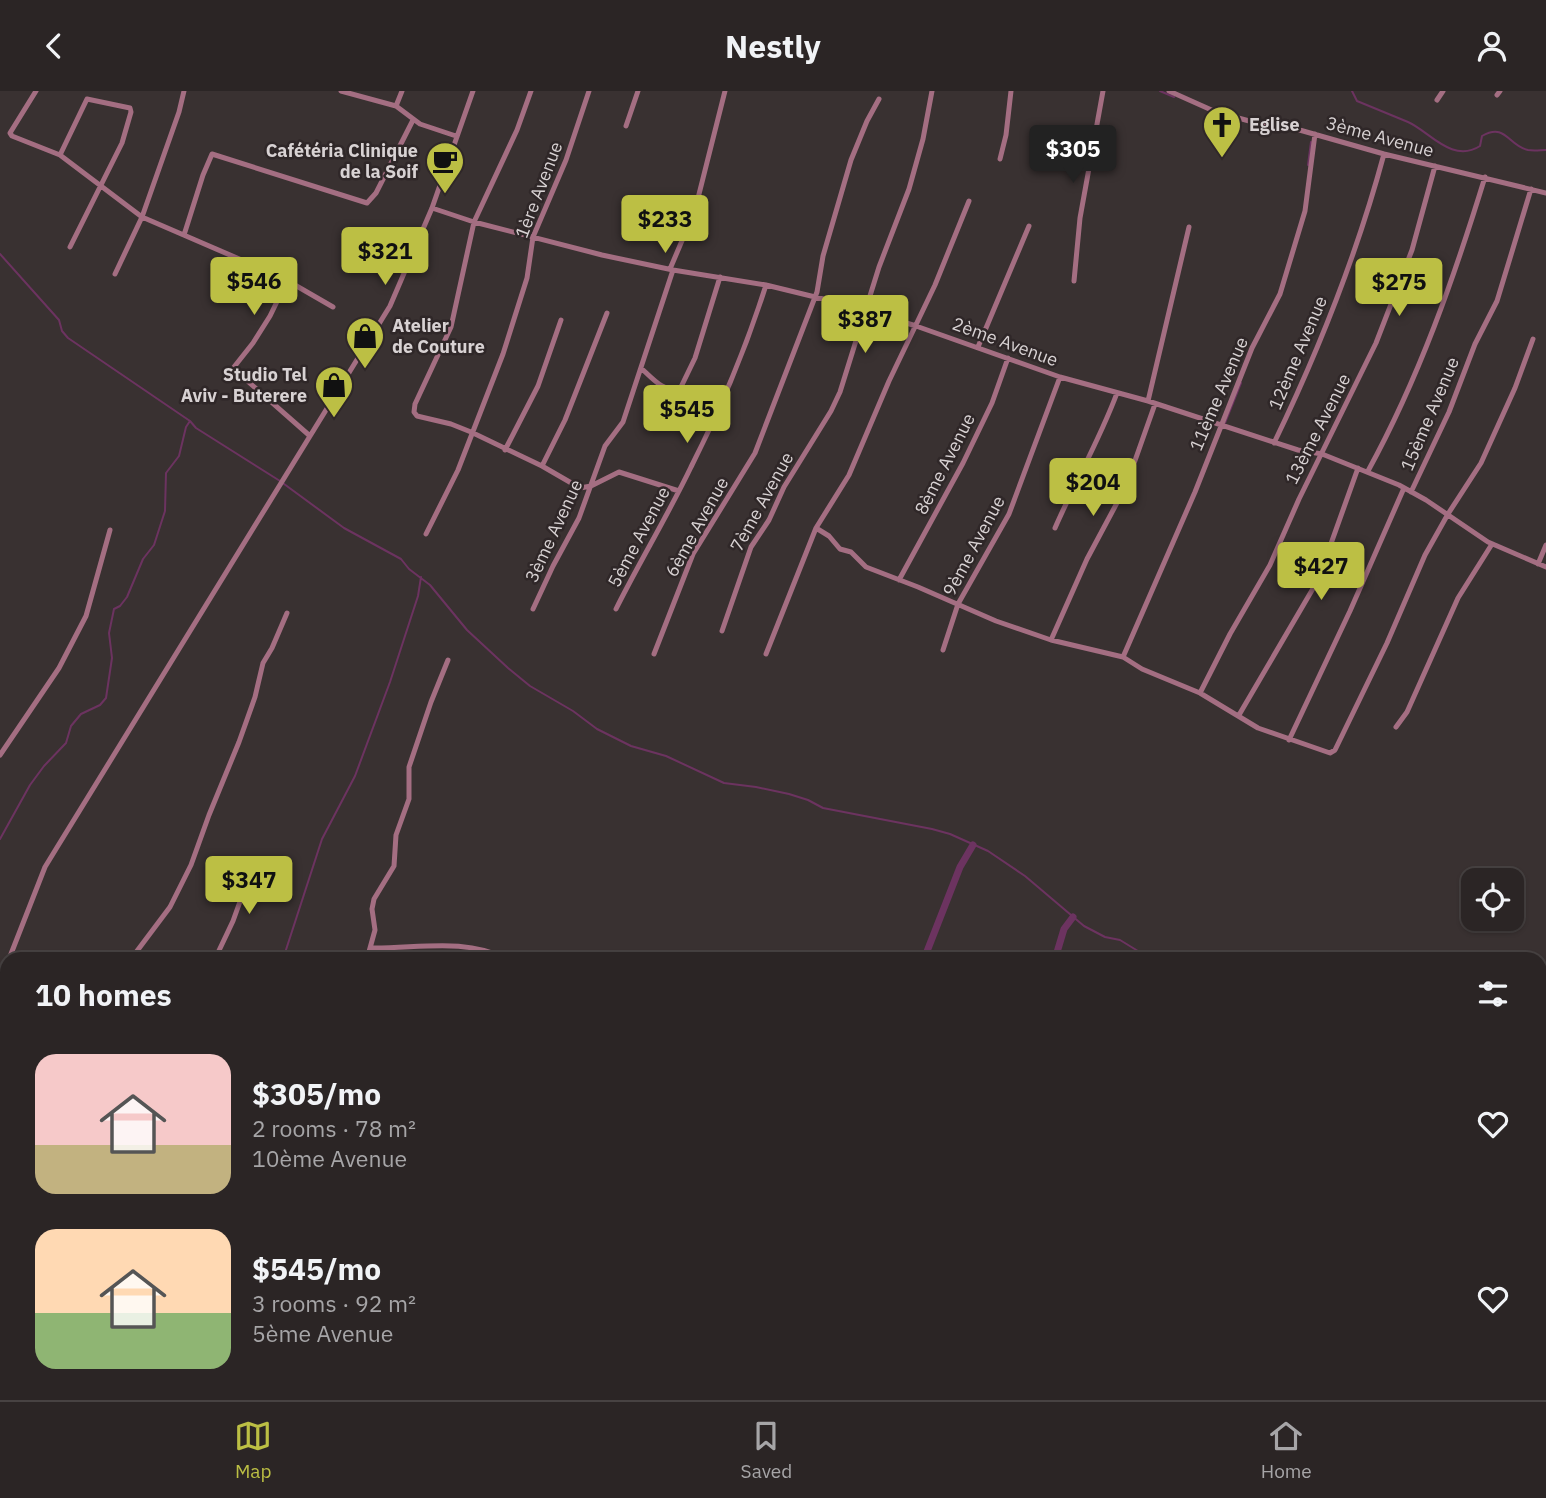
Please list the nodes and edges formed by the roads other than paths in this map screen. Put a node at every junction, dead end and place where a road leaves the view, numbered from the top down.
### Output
1 (36, 91) edge
2 (184, 91) edge
3 (341, 91) edge
4 (402, 91) edge
5 (472, 91) edge
6 (531, 91) edge
7 (589, 91) edge
8 (638, 91) edge
9 (725, 91) edge
10 (932, 91) edge
11 (1012, 91) edge
12 (1103, 91) edge
13 (1169, 91) edge
14 (1443, 91) edge
15 (369, 94) edge
16 (879, 99) dead end
17 (1437, 100) dead end
18 (396, 106) junction
19 (413, 120) junction
20 (626, 126) dead end
21 (1315, 134) junction
22 (456, 136) junction
23 (1384, 154) junction
24 (60, 155) junction
25 (1000, 159) dead end
26 (1435, 166) junction
27 (1485, 177) junction
28 (101, 187) junction
29 (1531, 189) junction
30 (1546, 193) edge
31 (969, 201) dead end
32 (432, 208) junction
33 (142, 216) junction
34 (474, 222) junction
35 (1029, 226) dead end
36 (1189, 227) dead end
37 (184, 235) junction
38 (533, 237) junction
39 (70, 247) dead end
40 (672, 270) junction
41 (115, 274) dead end
42 (720, 277) junction
43 (286, 281) junction
44 (1074, 281) dead end
45 (766, 285) junction
46 (815, 296) junction
47 (333, 307) dead end
48 (866, 310) junction
49 (607, 313) dead end
50 (561, 320) dead end
51 (916, 326) junction
52 (1533, 339) dead end
53 (978, 347) junction
54 (1008, 358) junction
55 (641, 368) junction
56 (1060, 377) junction
57 (1117, 393) junction
58 (1147, 401) junction
59 (1155, 404) junction
60 (1220, 424) junction
61 (471, 432) junction
62 (310, 436) junction
63 (1274, 443) junction
64 (505, 450) junction
65 (1322, 454) junction
66 (542, 466) junction
67 (1358, 468) junction
68 (1368, 471) junction
69 (591, 486) junction
70 (1404, 488) junction
71 (679, 491) junction
72 (1411, 492) junction
73 (1448, 514) junction
74 (816, 528) junction
75 (1055, 528) dead end
76 (110, 530) dead end
77 (426, 534) dead end
78 (1492, 544) junction
79 (1546, 545) edge
80 (1538, 564) junction
81 (1546, 567) edge
82 (899, 580) junction
83 (958, 604) junction
84 (533, 609) dead end
85 (616, 609) dead end
86 (287, 613) dead end
87 (722, 631) dead end
88 (1051, 640) junction
89 (943, 650) dead end
90 (654, 654) dead end
91 (765, 654) dead end
92 (1124, 657) junction
93 (449, 660) dead end
94 (1200, 693) junction
95 (1239, 715) junction
96 (1396, 727) dead end
97 (1289, 740) junction
98 (0, 755) edge
99 (255, 860) dead end
100 (370, 949) junction
101 (12, 952) edge
102 (136, 952) edge
103 (218, 952) edge
104 (369, 952) edge
105 (490, 952) edge

1 - 24 street
2 - 33 street
3 - 15 street
4 - 18 street
5 - 22 street
6 - 34 street
7 - 38 street, 1ère Avenue
8 - 20 street
9 - 40 street, 3ème Avenue
10 - 48 street
11 - 25 street
12 - 44 street
13 - 21 street, 3ème Avenue
14 - 17 street
15 - 18 street
16 - 46 street, 6ème Avenue
18 - 19 street
19 - 22 street
19 - 37 street
21 - 23 street, 3ème Avenue
21 - 60 street, 11ème Avenue
22 - 32 street
23 - 26 street, 3ème Avenue
23 - 63 street, 12ème Avenue
24 - 28 street
24 - 28 street
26 - 27 street, 3ème Avenue
26 - 65 street, 13ème Avenue
27 - 29 street, 3ème Avenue
27 - 68 street
28 - 33 street
28 - 39 street
29 - 30 street, 3ème Avenue
29 - 72 street, 15ème Avenue
31 - 51 street
32 - 34 street, 2ème Avenue
32 - 62 street
33 - 37 street
33 - 41 street
34 - 38 street, 2ème Avenue
34 - 61 street
35 - 53 street
36 - 58 street
37 - 43 street
38 - 40 street, 2ème Avenue
38 - 61 street, 1ère Avenue
40 - 42 street, 2ème Avenue
40 - 55 street, 3ème Avenue
42 - 45 street, 2ème Avenue
42 - 55 street
43 - 47 street
43 - 62 street
45 - 46 street, 2ème Avenue
45 - 71 street, 5ème Avenue
46 - 48 street, 2ème Avenue
46 - 90 street, 6ème Avenue
48 - 51 street, 2ème Avenue
48 - 87 street, 7ème Avenue
49 - 66 street
50 - 64 street
51 - 53 street, 2ème Avenue
51 - 74 street
52 - 73 street
53 - 54 street, 2ème Avenue
54 - 56 street, 2ème Avenue
54 - 82 street, 8ème Avenue
55 - 69 street, 3ème Avenue
56 - 57 street, 2ème Avenue
56 - 83 street, 9ème Avenue
57 - 58 street, 2ème Avenue
57 - 75 street
58 - 59 street, 2ème Avenue
59 - 60 street, 2ème Avenue
59 - 88 street
60 - 63 street, 2ème Avenue
60 - 92 street, 11ème Avenue
61 - 64 street
61 - 77 street, 1ère Avenue
62 - 101 street
63 - 65 street, 2ème Avenue
64 - 66 street
65 - 67 street, 2ème Avenue
65 - 94 street, 13ème Avenue
66 - 69 street
67 - 68 street, 2ème Avenue
67 - 95 street
68 - 70 street, 2ème Avenue
69 - 71 street
69 - 84 street, 3ème Avenue
70 - 72 street, 2ème Avenue
70 - 97 street, 15ème Avenue
71 - 85 street, 5ème Avenue
72 - 73 street, 2ème Avenue
73 - 78 street, 2ème Avenue
73 - 97 street
74 - 82 street
74 - 91 street
76 - 98 street
78 - 80 street, 2ème Avenue
78 - 96 street
79 - 80 street
80 - 81 street, 2ème Avenue
82 - 83 street
83 - 88 street
83 - 89 street, 9ème Avenue
86 - 102 street
88 - 92 street
92 - 94 street
93 - 100 street
94 - 95 street
95 - 97 street
99 - 103 street
100 - 104 street
100 - 105 street

